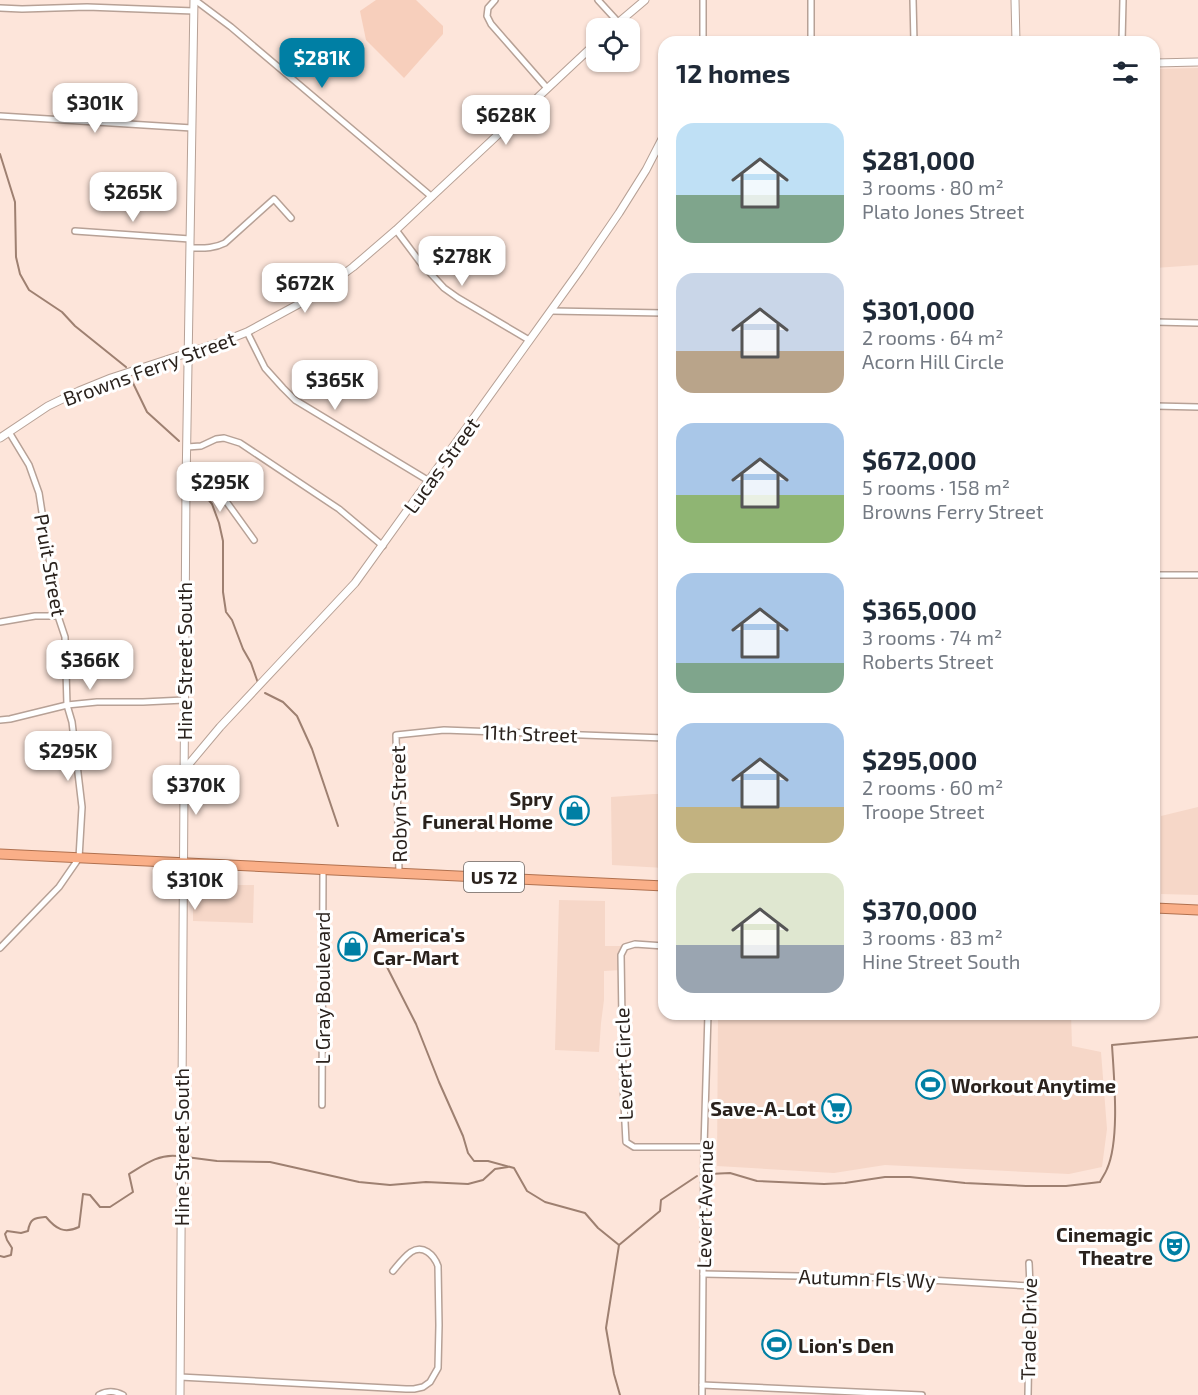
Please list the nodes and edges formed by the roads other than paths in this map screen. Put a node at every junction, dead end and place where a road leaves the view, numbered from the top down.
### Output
1 (87, 0) edge
2 (194, 0) edge
3 (495, 0) edge
4 (598, 0) edge
5 (645, 0) edge
6 (703, 0) edge
7 (811, 0) edge
8 (913, 0) edge
9 (1015, 0) edge
10 (1123, 0) edge
11 (87, 7) junction
12 (0, 8) edge
13 (194, 11) junction
14 (614, 18) edge
15 (625, 18) edge
16 (703, 36) edge
17 (811, 36) edge
18 (914, 36) edge
19 (1016, 36) edge
20 (1122, 36) edge
21 (586, 52) edge
22 (1198, 62) edge
23 (1160, 63) edge
24 (547, 88) junction
25 (0, 116) edge
26 (192, 128) junction
27 (658, 147) edge
28 (432, 197) junction
29 (291, 218) dead end
30 (396, 230) junction
31 (75, 231) dead end
32 (190, 239) junction
33 (190, 248) junction
34 (551, 310) junction
35 (658, 314) edge
36 (1160, 322) edge
37 (1198, 323) edge
38 (247, 332) junction
39 (529, 340) junction
40 (188, 352) junction
41 (1160, 406) edge
42 (1198, 407) edge
43 (9, 432) junction
44 (0, 438) edge
45 (187, 447) junction
46 (429, 481) junction
47 (186, 486) junction
48 (254, 540) dead end
49 (383, 546) junction
50 (1160, 575) edge
51 (1198, 576) edge
52 (58, 616) junction
53 (0, 622) edge
54 (184, 700) junction
55 (67, 705) junction
56 (0, 720) edge
57 (396, 735) joint
58 (658, 738) edge
59 (184, 770) junction
60 (0, 854) edge
61 (79, 858) junction
62 (183, 862) junction
63 (323, 870) junction
64 (399, 873) junction
65 (658, 886) edge
66 (1160, 908) edge
67 (1198, 910) edge
68 (658, 946) edge
69 (0, 948) edge
70 (708, 1020) edge
71 (322, 1105) dead end
72 (704, 1147) junction
73 (1029, 1263) dead end
74 (393, 1271) dead end
75 (703, 1274) junction
76 (1030, 1286) junction
77 (180, 1377) junction
78 (702, 1385) junction
79 (99, 1395) edge
80 (123, 1395) edge
81 (180, 1395) edge
82 (702, 1395) edge
83 (922, 1395) edge
84 (1028, 1395) edge

1 - 11 street
2 - 13 street, Hine Street South
2 - 28 street
3 - 24 street
4 - 14 street
5 - 15 street
6 - 16 street
7 - 17 street
8 - 18 street
9 - 19 street
10 - 20 street
11 - 12 street
11 - 13 street
13 - 26 street, Hine Street South
21 - 24 street, Browns Ferry Street
22 - 23 street
24 - 28 street, Browns Ferry Street
25 - 26 street
26 - 32 street, Hine Street South
27 - 34 street, Lucas Street
28 - 30 street, Browns Ferry Street
29 - 33 street
30 - 38 street, Browns Ferry Street
30 - 39 street
31 - 32 street
32 - 33 street, Hine Street South
33 - 40 street, Hine Street South
34 - 35 street
34 - 39 street, Lucas Street
36 - 37 street
38 - 40 street, Browns Ferry Street
38 - 46 street
39 - 46 street, Lucas Street
40 - 43 street, Browns Ferry Street
40 - 45 street, Hine Street South
41 - 42 street
43 - 44 street, Browns Ferry Street
43 - 52 street, Pruit Street
45 - 47 street, Hine Street South
45 - 49 street
46 - 49 street, Lucas Street
47 - 48 street
47 - 54 street, Hine Street South
49 - 59 street, Lucas Street
50 - 51 street
52 - 53 street
52 - 55 street, Pruit Street
54 - 55 street
54 - 59 street, Hine Street South
55 - 56 street
55 - 61 street, Pruit Street
57 - 58 street, 11th Street
57 - 64 street, Robyn Street
59 - 62 street, Hine Street South
60 - 61 highway, US 72
61 - 62 highway, US 72
61 - 69 street
62 - 63 highway, US 72
62 - 77 street, Hine Street South
63 - 64 highway, US 72
63 - 71 street, L Gray Boulevard
64 - 65 highway, US 72
66 - 67 highway
68 - 72 street, Levert Circle
70 - 72 street, Levert Avenue
72 - 75 street, Levert Avenue
73 - 76 street, Trade Drive
74 - 77 street
75 - 76 street, Autumn Fls Wy
75 - 78 street, Levert Avenue
76 - 84 street, Trade Drive
77 - 81 street, Hine Street South
78 - 82 street, Levert Avenue
78 - 83 street
79 - 80 street

